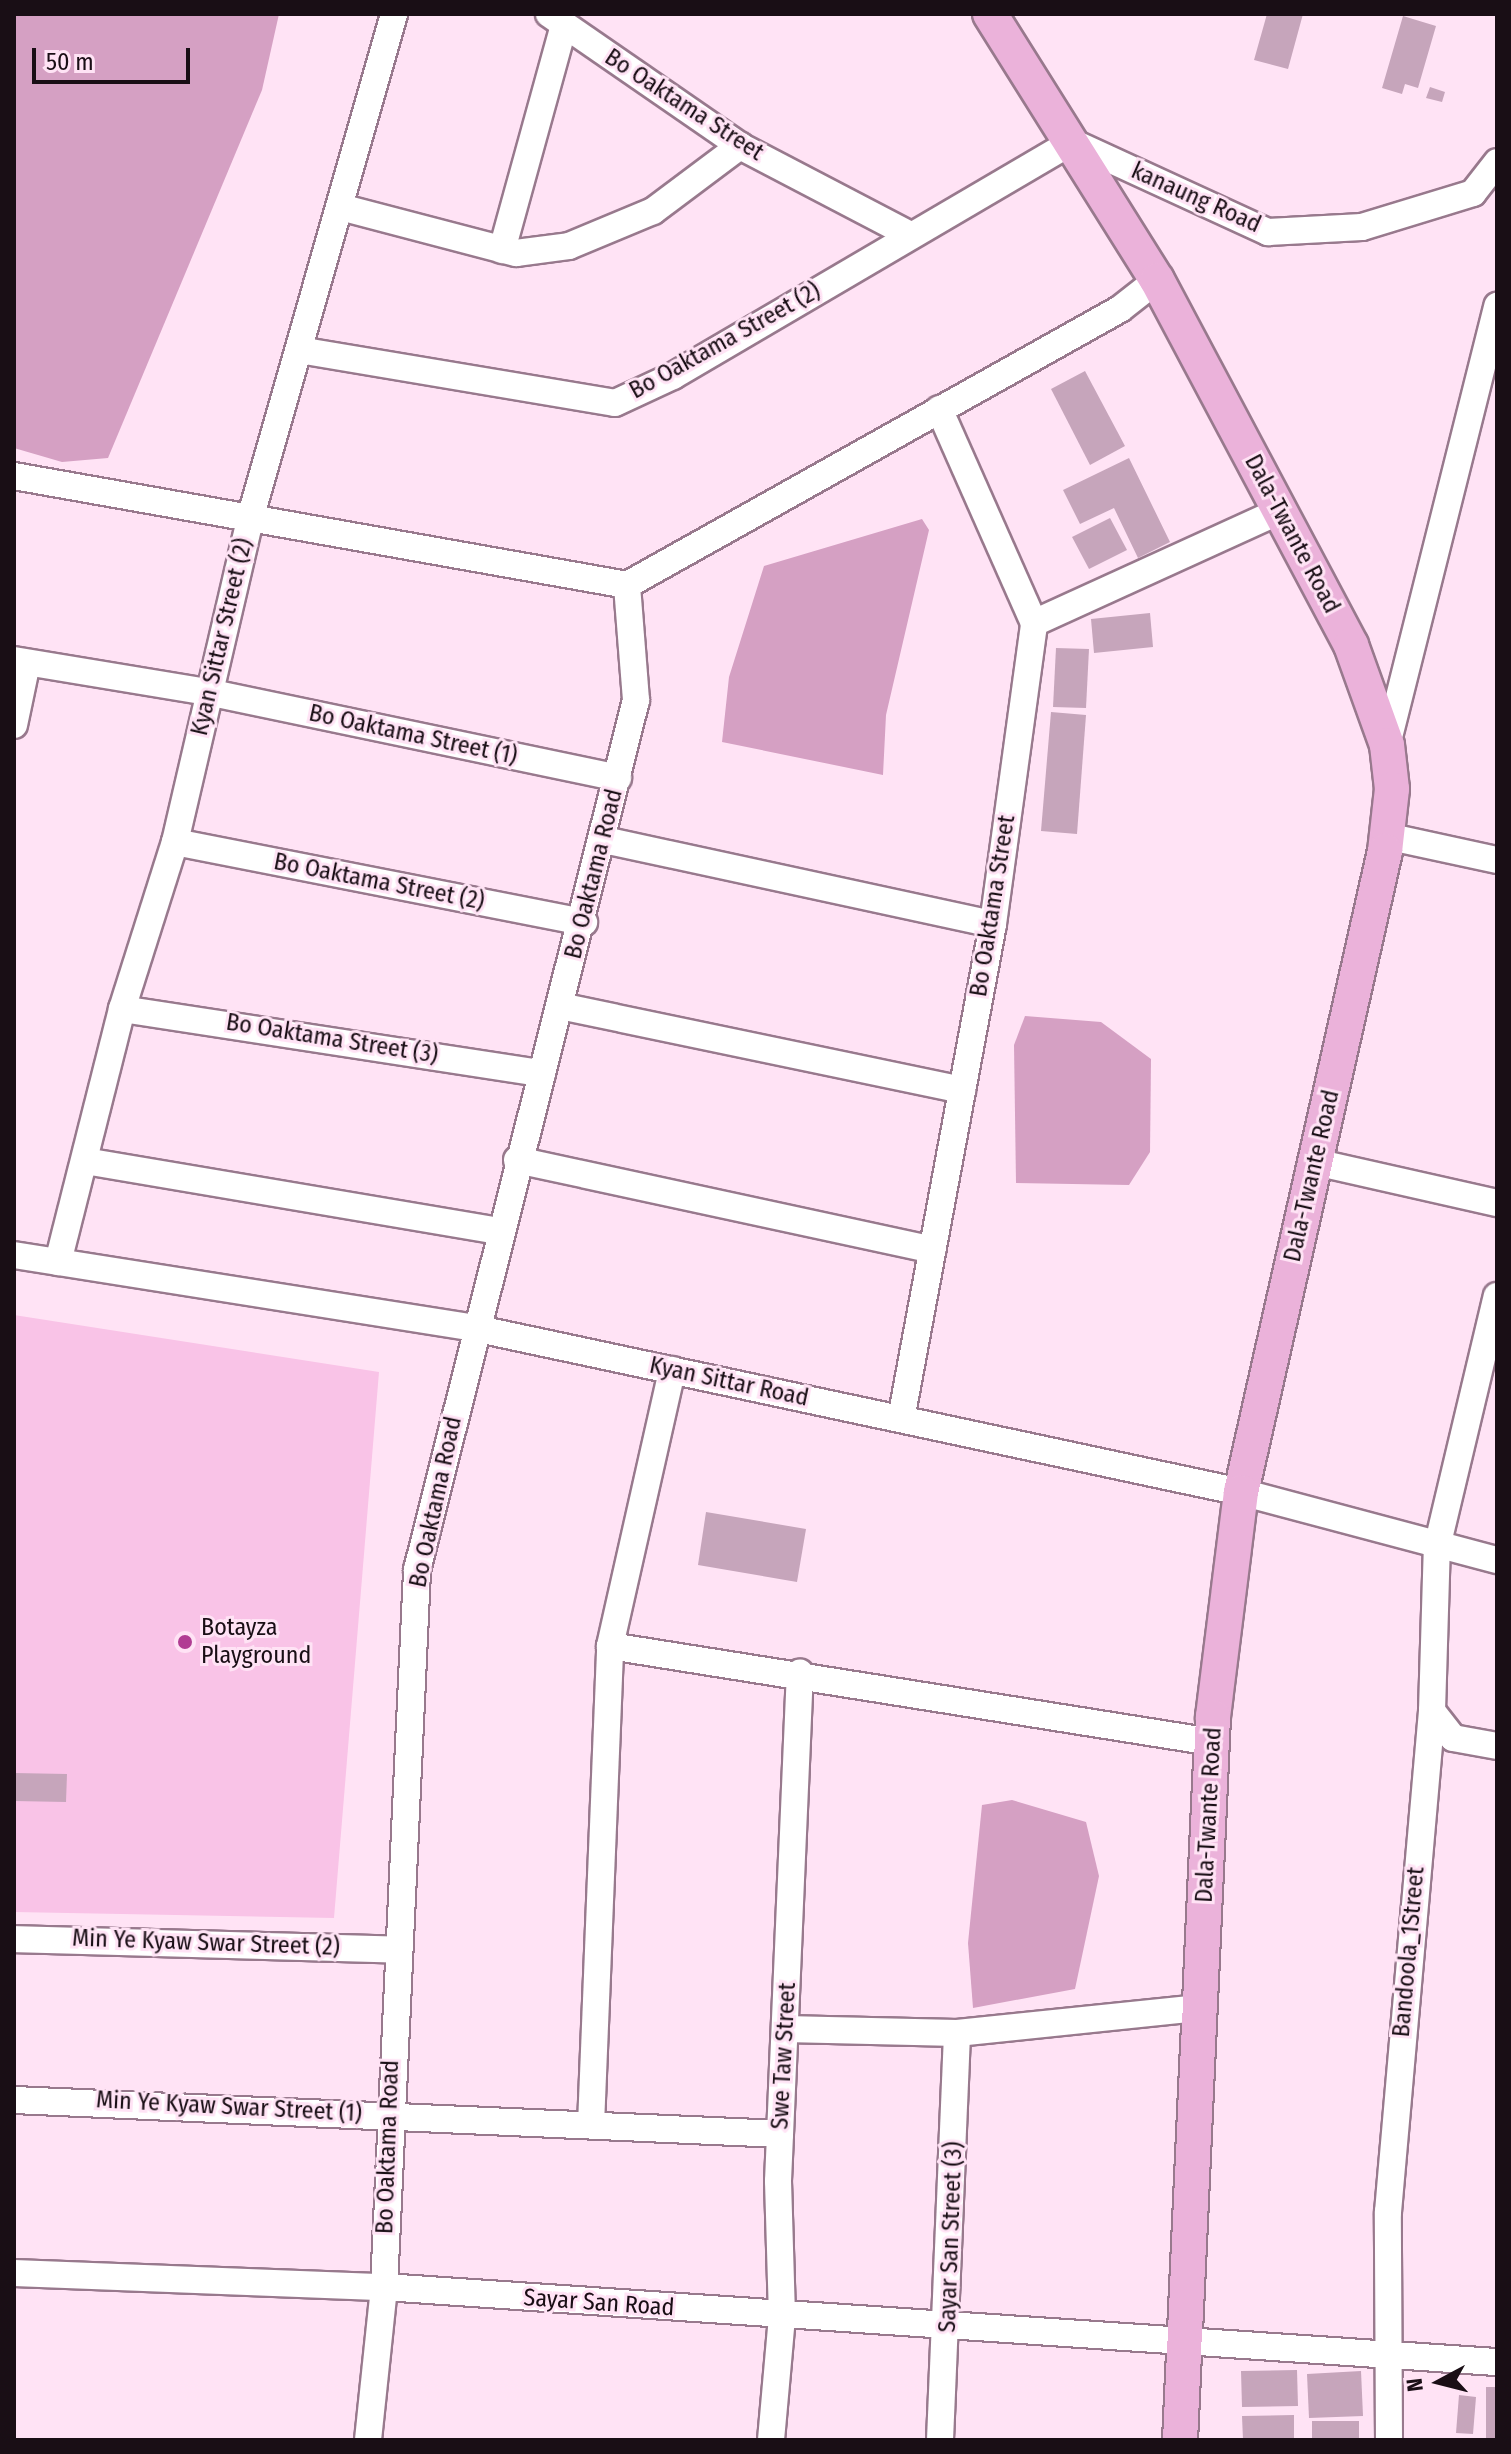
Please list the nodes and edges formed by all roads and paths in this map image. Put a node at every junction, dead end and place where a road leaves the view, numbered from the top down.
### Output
1 (394, 14) edge
2 (990, 14) edge
3 (557, 19) edge
4 (1072, 142) junction
5 (740, 146) junction
6 (1497, 162) edge
7 (344, 208) junction
8 (908, 234) junction
9 (502, 250) junction
10 (1157, 280) junction
11 (1497, 306) edge
12 (299, 350) junction
13 (939, 409) junction
14 (14, 476) edge
15 (1280, 511) junction
16 (250, 519) junction
17 (627, 585) junction
18 (1034, 623) junction
19 (20, 662) edge
20 (207, 692) junction
21 (14, 725) edge
22 (1387, 745) junction
23 (618, 778) junction
24 (1386, 836) junction
25 (604, 840) junction
26 (175, 842) junction
27 (1497, 860) edge
28 (584, 922) junction
29 (993, 924) junction
30 (560, 1006) junction
31 (122, 1009) junction
32 (542, 1073) junction
33 (962, 1090) junction
34 (517, 1160) junction
35 (85, 1161) junction
36 (1315, 1162) junction
37 (1497, 1203) edge
38 (498, 1231) junction
39 (932, 1250) junction
40 (14, 1255) edge
41 (58, 1262) junction
42 (1497, 1296) edge
43 (474, 1328) junction
44 (1488, 1369) edge
45 (672, 1370) junction
46 (901, 1419) junction
47 (1241, 1492) junction
48 (1437, 1547) junction
49 (1497, 1560) edge
50 (610, 1646) junction
51 (800, 1672) junction
52 (1432, 1711) junction
53 (1212, 1742) junction
54 (1497, 1746) edge
55 (14, 1939) edge
56 (398, 1950) junction
57 (1200, 2008) junction
58 (785, 2029) junction
59 (957, 2033) junction
60 (14, 2100) edge
61 (388, 2116) junction
62 (591, 2125) junction
63 (780, 2134) junction
64 (14, 2273) edge
65 (384, 2287) junction
66 (782, 2316) junction
67 (950, 2329) junction
68 (1184, 2345) junction
69 (1389, 2357) junction
70 (1497, 2362) edge
71 (368, 2440) edge
72 (771, 2440) edge
73 (940, 2440) edge
74 (1180, 2440) edge
75 (1389, 2440) edge

1 - 7 street, Kyan Sittar Street (2)
2 - 4 main road, Dala-Twante Road
3 - 5 street, Bo Oaktama Street
3 - 9 street
4 - 6 street, kanaung Road
4 - 8 street, Bo Oaktama Street (2)
4 - 10 main road, Dala-Twante Road
5 - 8 street, Bo Oaktama Street
5 - 9 street
7 - 9 street
7 - 12 street, Kyan Sittar Street (2)
8 - 12 street, Bo Oaktama Street (2)
10 - 13 street
10 - 15 main road, Dala-Twante Road
11 - 22 street
12 - 16 street, Kyan Sittar Street (2)
13 - 17 street
13 - 18 street
14 - 16 street
15 - 18 street
15 - 22 main road, Dala-Twante Road
16 - 17 street
16 - 20 street, Kyan Sittar Street (2)
17 - 23 street, Bo Oaktama Road
18 - 29 street, Bo Oaktama Street
19 - 20 street, Bo Oaktama Street (1)
19 - 21 street
20 - 23 street, Bo Oaktama Street (1)
20 - 26 street, Kyan Sittar Street (2)
22 - 24 main road, Dala-Twante Road
23 - 25 street, Bo Oaktama Road
24 - 27 street
24 - 36 main road, Dala-Twante Road
25 - 28 street, Bo Oaktama Road
25 - 29 street
26 - 28 street, Bo Oaktama Street (2)
26 - 31 street, Kyan Sittar Street (2)
28 - 30 street, Bo Oaktama Road
29 - 33 street, Bo Oaktama Street
30 - 32 street, Bo Oaktama Road
30 - 33 street
31 - 32 street, Bo Oaktama Street (3)
31 - 35 street, Kyan Sittar Street (2)
32 - 34 street, Bo Oaktama Road
33 - 39 street, Bo Oaktama Street
34 - 38 street, Bo Oaktama Road
34 - 39 street
35 - 38 street
35 - 41 street, Kyan Sittar Street (2)
36 - 37 street
36 - 47 main road, Dala-Twante Road
38 - 43 street, Bo Oaktama Road
39 - 46 street, Bo Oaktama Street
40 - 41 street, Kyan Sittar Road
41 - 43 street, Kyan Sittar Road
42 - 44 street, Bandoola_1Street
43 - 45 street, Kyan Sittar Road
43 - 56 street, Bo Oaktama Road
44 - 48 street, Bandoola_1Street
45 - 46 street, Kyan Sittar Road
45 - 50 street
46 - 47 street, Kyan Sittar Road
47 - 48 street, Kyan Sittar Road
47 - 53 main road, Dala-Twante Road
48 - 49 street, Kyan Sittar Road
48 - 52 street, Bandoola_1Street
50 - 51 street
50 - 62 street
51 - 53 street
51 - 58 street, Swe Taw Street
52 - 54 street
52 - 69 street, Bandoola_1Street
53 - 57 main road, Dala-Twante Road
55 - 56 street, Min Ye Kyaw Swar Street (2)
56 - 61 street, Bo Oaktama Road
57 - 59 street
57 - 68 main road, Dala-Twante Road
58 - 59 street
58 - 63 street, Swe Taw Street
59 - 67 street, Sayar San Street (3)
60 - 61 street, Min Ye Kyaw Swar Street (1)
61 - 62 street, Min Ye Kyaw Swar Street (1)
61 - 65 street, Bo Oaktama Road
62 - 63 street, Min Ye Kyaw Swar Street (1)
63 - 66 street, Swe Taw Street
64 - 65 street, Sayar San Road
65 - 66 street, Sayar San Road
65 - 71 street, Bo Oaktama Road
66 - 67 street, Sayar San Road
66 - 72 street, Swe Taw Street
67 - 68 street, Sayar San Road
67 - 73 street, Sayar San Street (3)
68 - 69 street, Sayar San Road
68 - 74 main road, Dala-Twante Road
69 - 70 street, Sayar San Road
69 - 75 street, Bandoola_1Street

